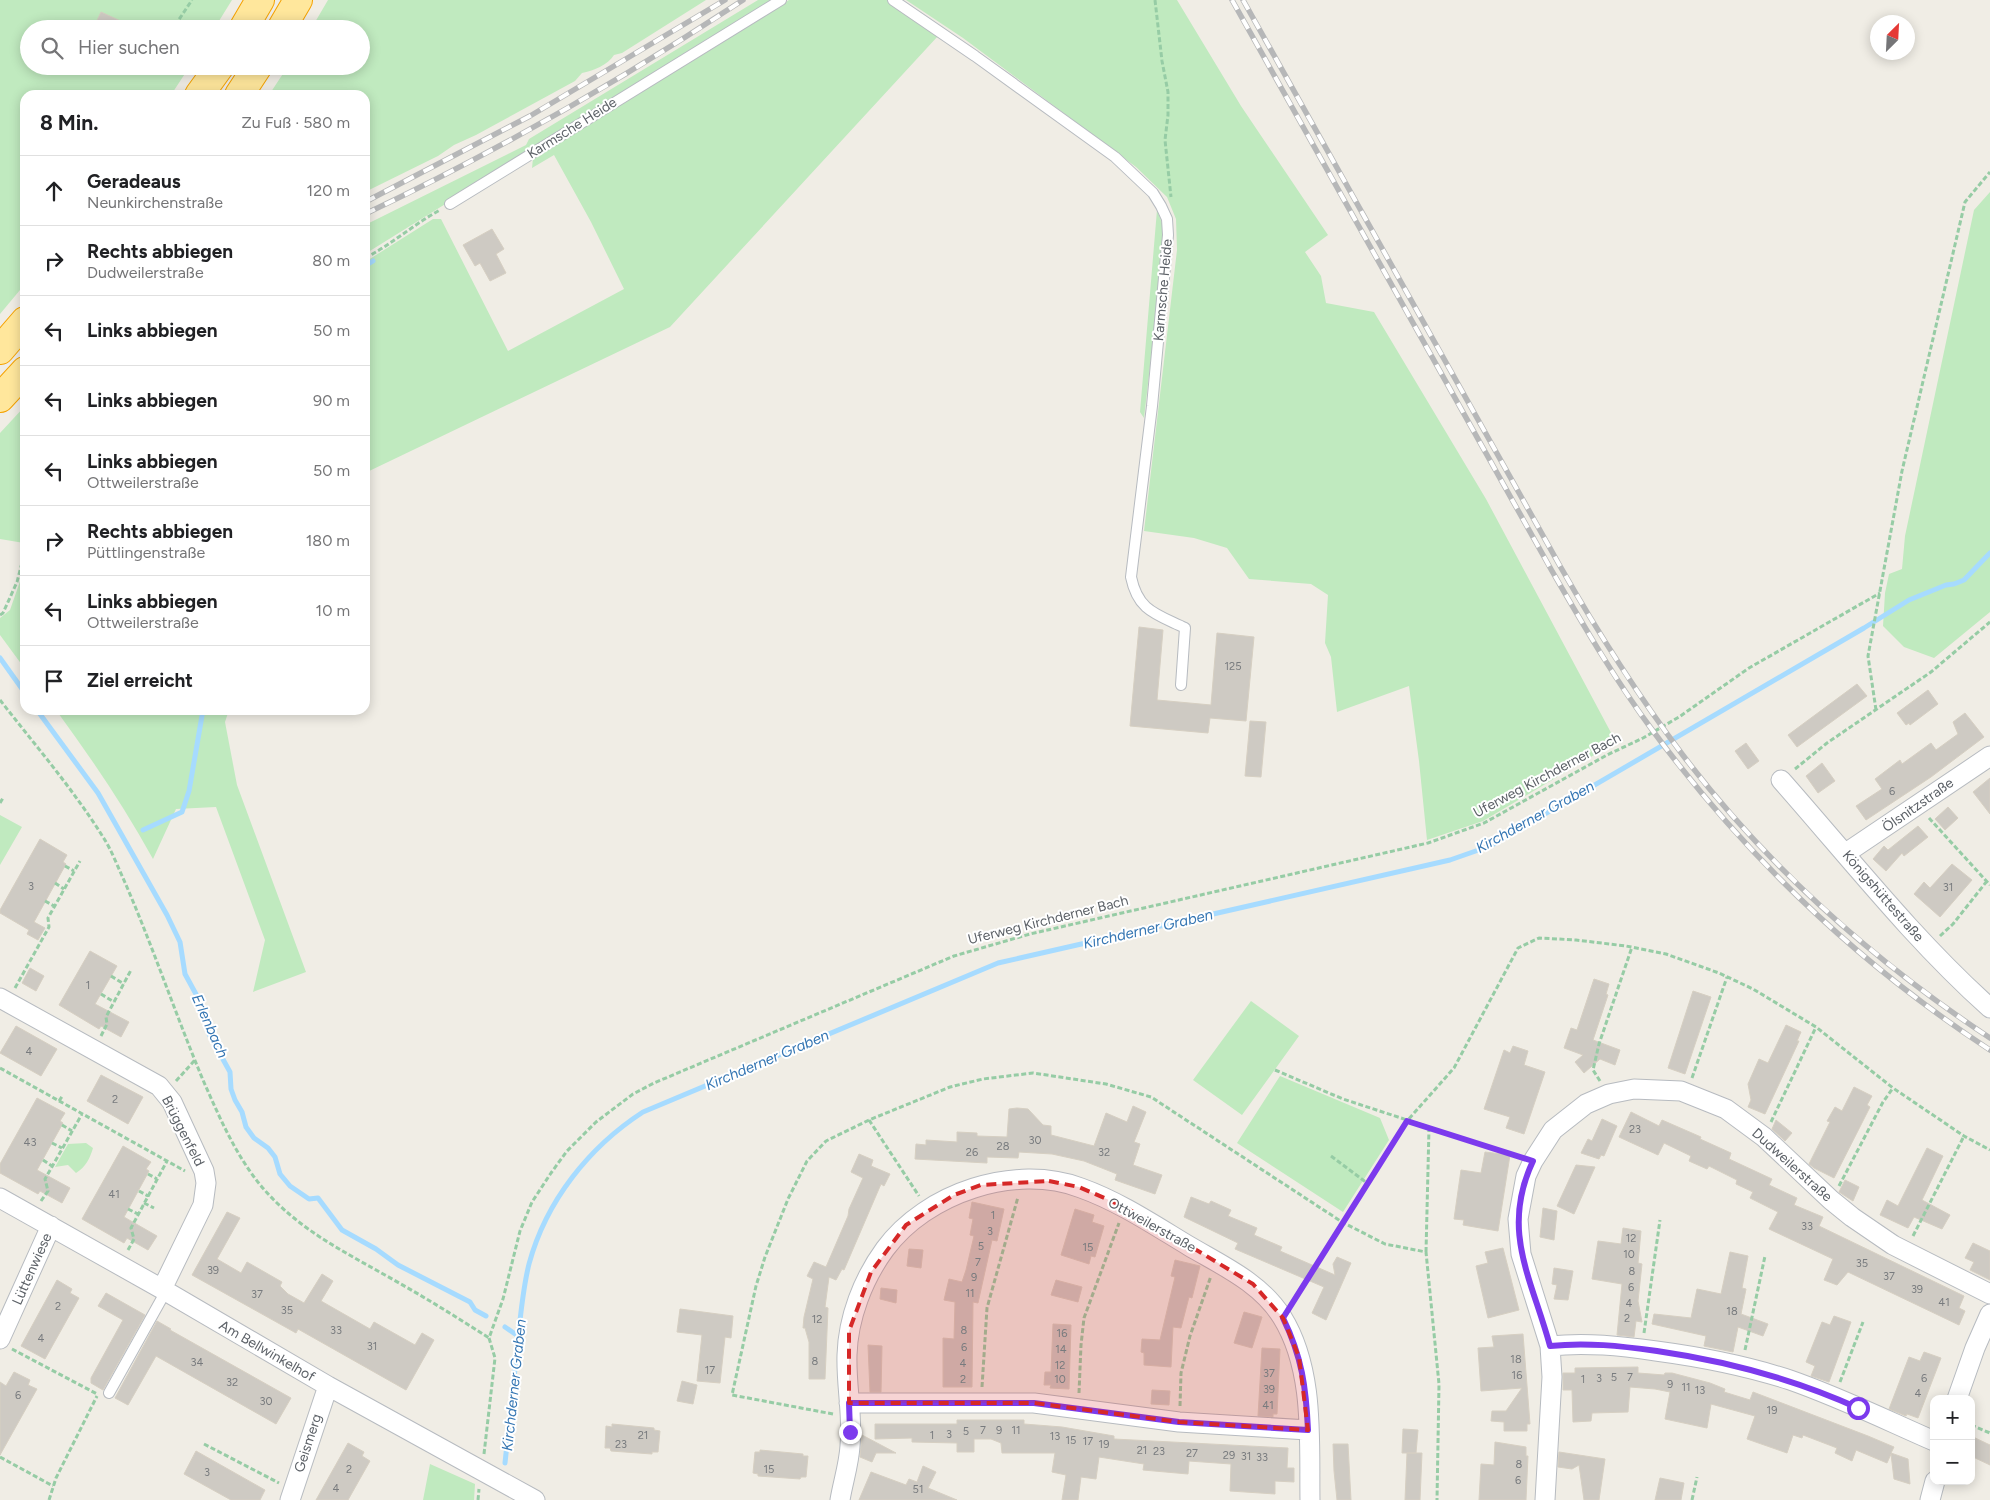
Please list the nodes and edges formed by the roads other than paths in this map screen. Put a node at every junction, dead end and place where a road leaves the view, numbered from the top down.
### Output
1 (260, 0) edge
2 (298, 0) edge
3 (781, 0) edge
4 (893, 0) edge
5 (248, 20) edge
6 (286, 20) edge
7 (213, 75) edge
8 (252, 75) edge
9 (203, 90) edge
10 (242, 90) edge
11 (450, 204) road end
12 (20, 326) edge
13 (0, 350) edge
14 (20, 376) edge
15 (0, 398) edge
16 (1181, 684) dead end
17 (1990, 756) edge
18 (1781, 780) road end
19 (1846, 853) junction
20 (4, 1000) edge
21 (1990, 1008) edge
22 (0, 1198) edge
23 (51, 1226) junction
24 (164, 1290) junction
25 (1990, 1294) edge
26 (1990, 1314) edge
27 (2, 1342) edge
28 (1550, 1346) junction
29 (328, 1386) junction
30 (109, 1392) road end
31 (1958, 1395) edge
32 (849, 1403) junction
33 (1308, 1430) junction
34 (1932, 1440) edge
35 (1934, 1485) edge
36 (287, 1493) edge
37 (535, 1500) edge
38 (840, 1500) edge
39 (1310, 1500) edge
40 (1545, 1500) edge
41 (1930, 1500) edge

1 - 5 highway
2 - 6 highway
3 - 11 lane, Karmsche Heide
4 - 16 lane, Karmsche Heide
7 - 9 highway
8 - 10 highway
12 - 13 highway
14 - 15 highway
17 - 19 street, Ölsnitzstraße
18 - 19 street, Königshüttestraße
19 - 21 street, Königshüttestraße
20 - 24 street, Brüggenfeld
22 - 23 street, Am Bellwinkelhof
23 - 24 street, Am Bellwinkelhof
23 - 27 street, Lüttenwiese
24 - 29 street, Am Bellwinkelhof
24 - 30 lane
25 - 28 street, Dudweilerstraße
26 - 31 street
28 - 34 street
28 - 40 street, Dudweilerstraße
29 - 36 street, Geismerg
29 - 37 street, Am Bellwinkelhof
32 - 33 street
32 - 33 street, Ottweilerstraße
32 - 38 street, Ottweilerstraße
33 - 39 street, Ottweilerstraße
35 - 41 street

